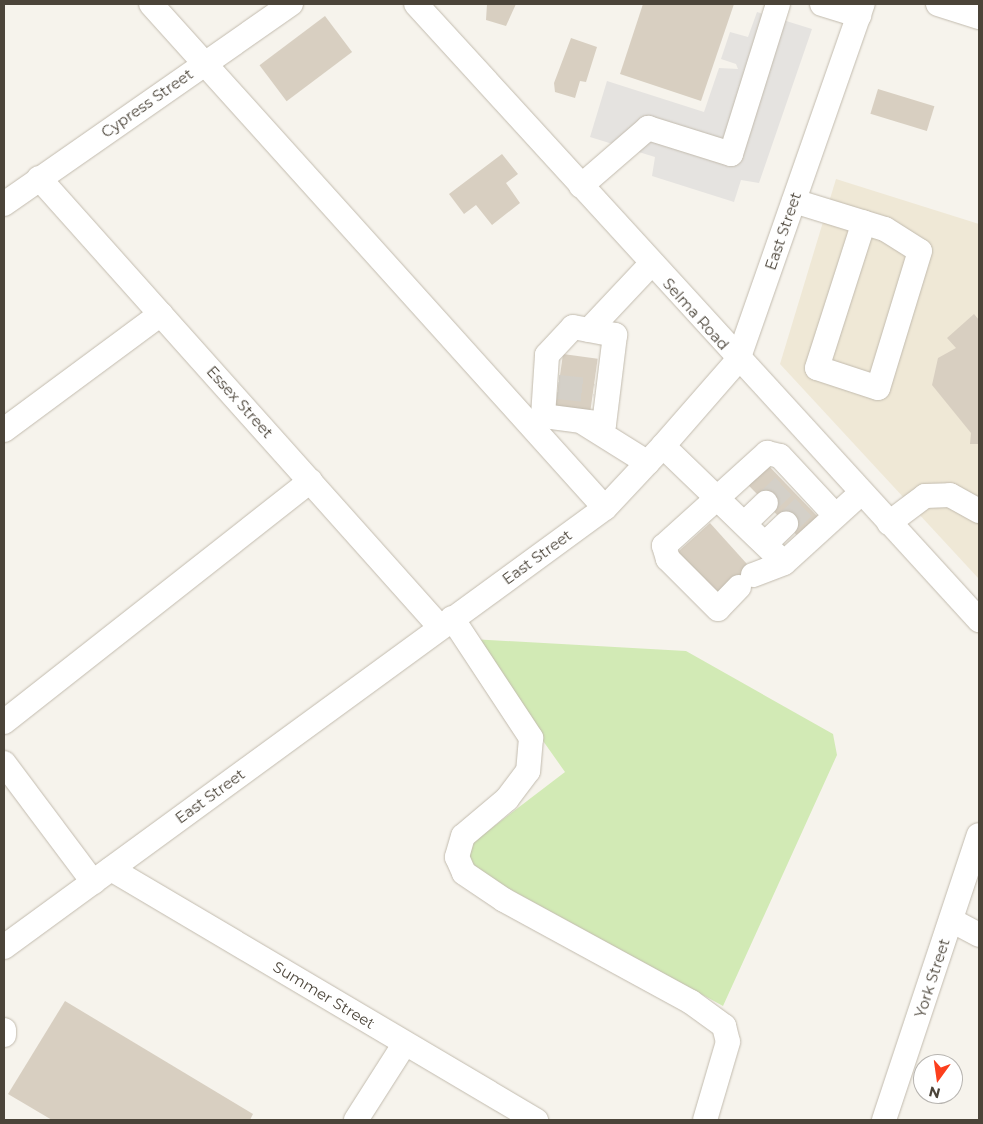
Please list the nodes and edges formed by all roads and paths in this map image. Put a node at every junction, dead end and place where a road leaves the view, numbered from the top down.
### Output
1 (151, 4) edge
2 (292, 4) edge
3 (416, 4) edge
4 (778, 4) edge
5 (822, 4) edge
6 (938, 4) edge
7 (861, 9) edge
8 (979, 17) edge
9 (205, 64) junction
10 (39, 178) junction
11 (581, 186) junction
12 (794, 201) junction
13 (4, 204) edge
14 (864, 222) junction
15 (651, 264) junction
16 (161, 314) junction
17 (589, 330) junction
18 (738, 360) junction
19 (583, 422) junction
20 (4, 430) edge
21 (655, 455) junction
22 (310, 481) junction
23 (861, 492) junction
24 (719, 496) junction
25 (766, 503) tunnel mouth
26 (605, 508) junction
27 (979, 511) edge
28 (835, 515) junction
29 (745, 523) junction
30 (888, 523) junction
31 (786, 524) tunnel mouth
32 (766, 543) junction
33 (784, 563) junction
34 (979, 620) edge
35 (446, 622) junction
36 (4, 722) edge
37 (4, 763) edge
38 (979, 835) edge
39 (102, 875) junction
40 (951, 920) junction
41 (979, 934) edge
42 (4, 947) edge
43 (4, 1030) edge
44 (4, 1035) edge
45 (405, 1042) junction
46 (356, 1120) edge
47 (536, 1120) edge
48 (705, 1120) edge
49 (884, 1120) edge

1 - 9 street
2 - 9 street, Cypress Street
3 - 11 street, Selma Road
4 - 11 street
5 - 7 street
6 - 8 street
7 - 12 street, East Street
9 - 10 street, Cypress Street
9 - 26 street
10 - 13 street, Cypress Street
10 - 16 street, Essex Street
11 - 15 street, Selma Road
12 - 14 street
12 - 18 street, East Street
14 - 14 street
15 - 17 street
15 - 18 street, Selma Road
16 - 20 street
16 - 22 street, Essex Street
17 - 19 street
17 - 19 street
18 - 21 street, East Street
18 - 23 street, Selma Road
19 - 21 street
21 - 24 street
21 - 26 street, East Street
22 - 35 street, Essex Street
22 - 36 street
23 - 28 street
23 - 30 street, Selma Road
24 - 28 street
24 - 29 street
24 - 33 street
25 - 29 street
26 - 35 street, East Street
27 - 30 street
28 - 33 street
29 - 32 street
30 - 34 street, Selma Road
31 - 32 street
32 - 33 street
35 - 39 street, East Street
35 - 48 street, Essex Street
37 - 39 street, Summer Street
38 - 40 street, York Street
39 - 42 street, East Street
39 - 45 street, Summer Street
40 - 41 street
40 - 49 street, York Street
43 - 44 street
45 - 46 street
45 - 47 street, Summer Street

